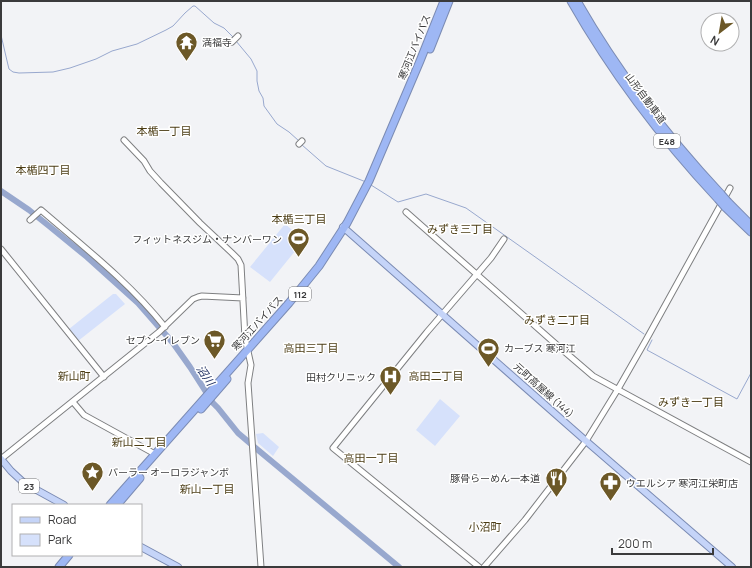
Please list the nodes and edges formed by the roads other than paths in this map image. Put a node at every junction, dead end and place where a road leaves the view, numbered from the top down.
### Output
1 (444, 1) edge
2 (449, 1) edge
3 (571, 1) edge
4 (577, 1) edge
5 (238, 36) dead end
6 (232, 42) dead end
7 (617, 71) junction
8 (124, 140) dead end
9 (369, 184) junction
10 (730, 188) dead end
11 (727, 204) junction
12 (406, 212) dead end
13 (30, 220) dead end
14 (751, 225) edge
15 (345, 229) junction
16 (751, 232) edge
17 (504, 239) dead end
18 (1, 249) edge
19 (476, 275) junction
20 (243, 298) junction
21 (442, 314) junction
22 (166, 327) junction
23 (248, 352) junction
24 (104, 377) junction
25 (618, 389) junction
26 (73, 402) junction
27 (203, 404) junction
28 (586, 440) junction
29 (155, 454) junction
30 (1, 459) edge
31 (751, 462) edge
32 (62, 504) edge
33 (111, 504) edge
34 (118, 504) edge
35 (142, 548) edge
36 (68, 556) edge
37 (59, 567) edge
38 (178, 567) edge
39 (261, 567) edge
40 (479, 567) edge
41 (484, 567) edge
42 (732, 567) edge

1 - 9 highway, 寒河江バイパス / 112
2 - 9 highway, 寒河江バイパス / 112
3 - 7 highway, 山形自動車道 / E48
4 - 7 highway, 山形自動車道 / E48
5 - 6 street
7 - 11 highway, 山形自動車道 / E48, bridge
8 - 20 street
9 - 15 highway, 寒河江バイパス / 112
10 - 25 street
11 - 14 highway, 山形自動車道 / E48
11 - 16 highway, 山形自動車道 / E48
12 - 19 street
13 - 22 street
15 - 21 main road, 元町高屋線 (144)
15 - 23 highway, 寒河江バイパス / 112
17 - 19 street
18 - 24 street
19 - 21 street
19 - 25 street
20 - 22 street
20 - 23 street
21 - 28 main road, 元町高屋線 (144)
21 - 40 street
22 - 24 street
23 - 27 highway, 寒河江バイパス / 112
23 - 39 street
24 - 26 street
25 - 28 street
25 - 31 street
26 - 29 street
26 - 30 street
27 - 29 highway, 寒河江バイパス / 112
27 - 34 highway, 寒河江バイパス / 112
28 - 41 street
28 - 42 main road, 元町高屋線 (144)
29 - 33 highway, 寒河江バイパス / 112
30 - 32 main road, 23
35 - 38 main road
36 - 37 highway

